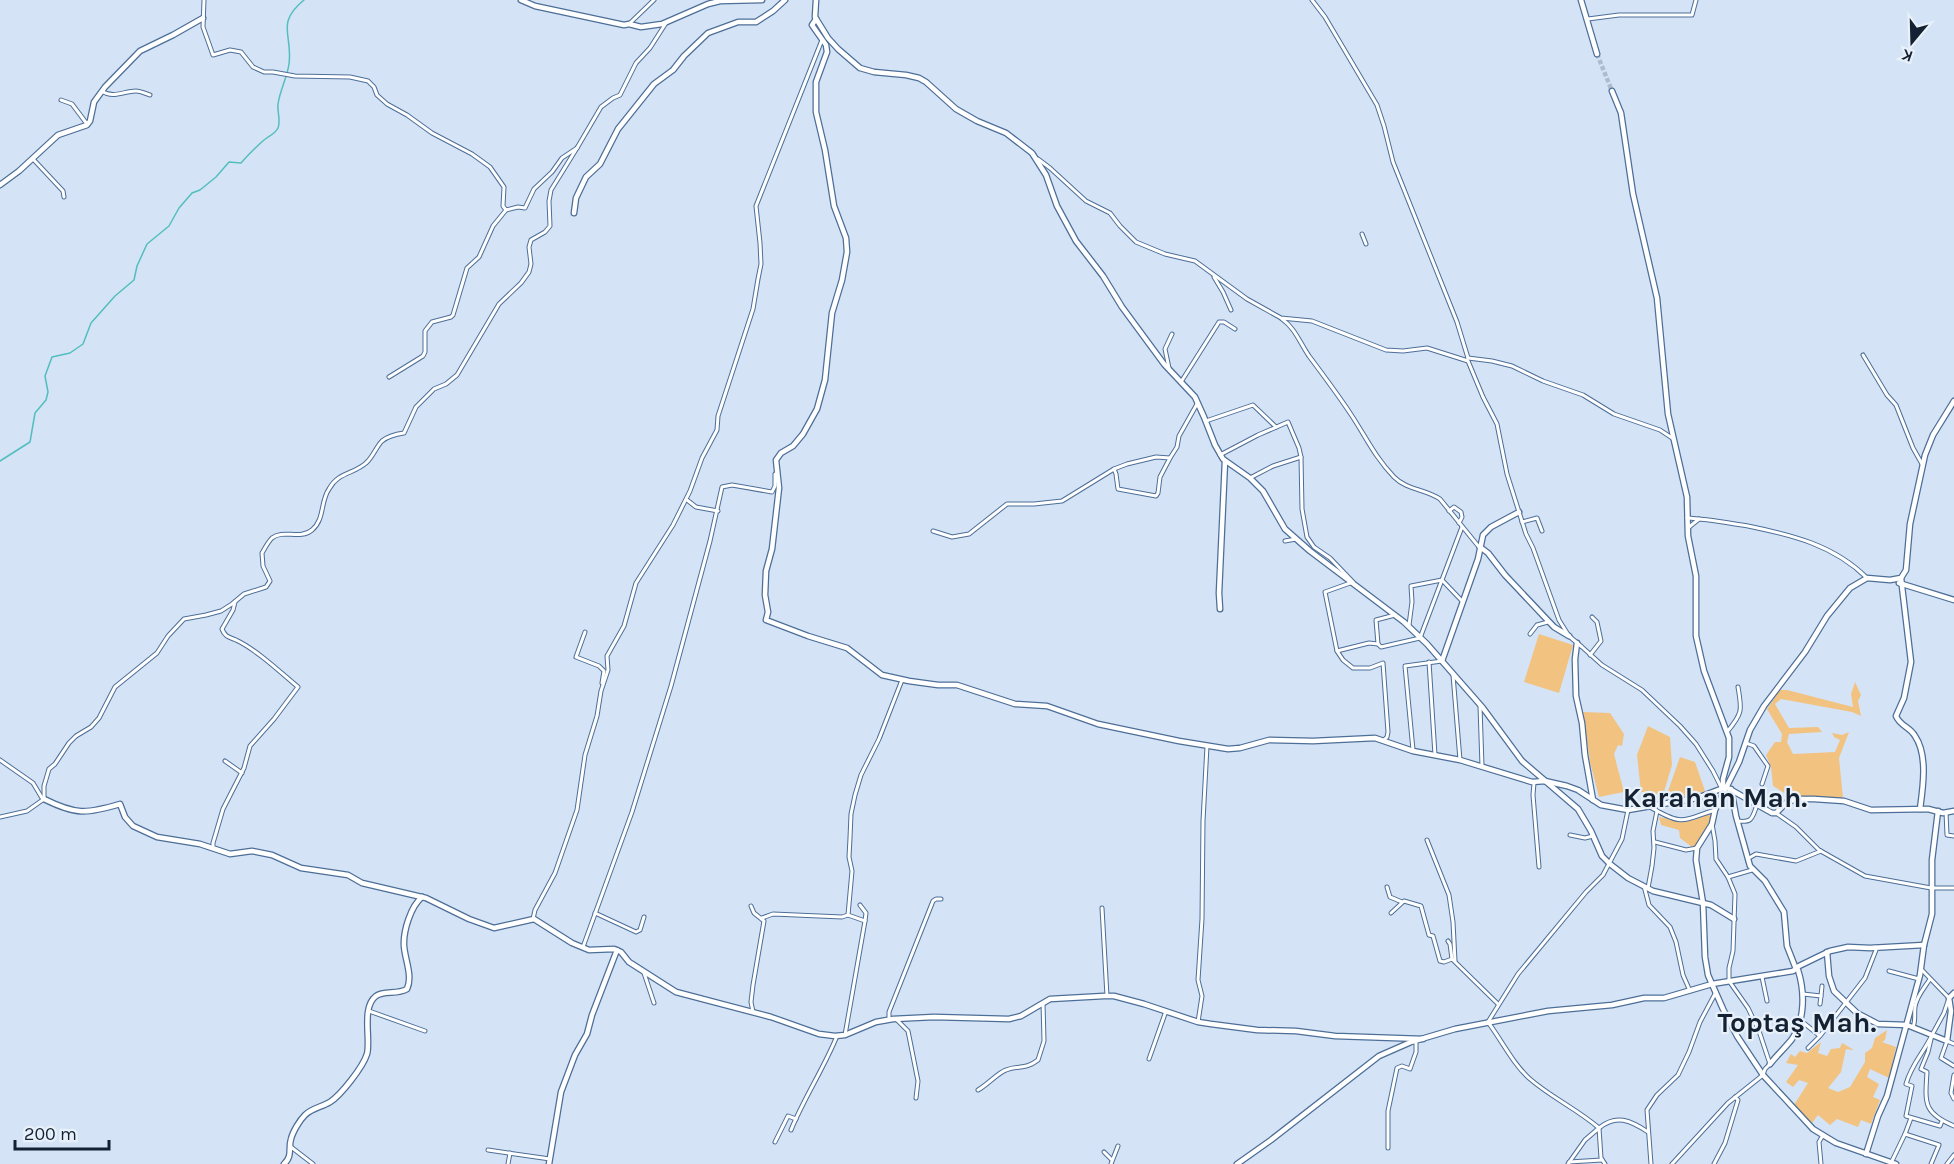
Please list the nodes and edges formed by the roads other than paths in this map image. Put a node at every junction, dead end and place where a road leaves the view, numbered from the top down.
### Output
1 (204, 0) edge
2 (521, 0) edge
3 (654, 0) edge
4 (762, 0) edge
5 (784, 0) edge
6 (816, 0) edge
7 (1312, 0) edge
8 (1581, 0) edge
9 (1696, 0) edge
10 (203, 18) junction
11 (816, 19) junction
12 (1586, 20) junction
13 (666, 23) junction
14 (629, 24) junction
15 (822, 40) junction
16 (150, 45) junction
17 (153, 52) dead end
18 (1597, 54) tunnel mouth
19 (102, 91) junction
20 (1612, 91) tunnel mouth
21 (150, 95) dead end
22 (61, 100) dead end
23 (87, 124) junction
24 (577, 148) junction
25 (1036, 158) junction
26 (33, 159) junction
27 (0, 185) edge
28 (64, 197) dead end
29 (506, 210) junction
30 (574, 213) dead end
31 (1362, 234) dead end
32 (1366, 244) dead end
33 (1213, 275) junction
34 (1231, 310) dead end
35 (1281, 318) junction
36 (1235, 329) dead end
37 (1172, 334) dead end
38 (1863, 355) dead end
39 (1468, 360) junction
40 (1169, 369) junction
41 (389, 377) dead end
42 (1181, 382) junction
43 (1954, 401) edge
44 (1198, 402) junction
45 (1206, 421) junction
46 (1276, 427) junction
47 (1673, 439) junction
48 (1220, 455) junction
49 (1301, 457) junction
50 (1170, 458) junction
51 (1225, 461) junction
52 (1922, 464) junction
53 (775, 466) junction
54 (1114, 470) junction
55 (1250, 478) junction
56 (686, 499) junction
57 (718, 511) junction
58 (1449, 511) junction
59 (1519, 512) junction
60 (1687, 518) junction
61 (1699, 519) junction
62 (1522, 522) junction
63 (1460, 525) junction
64 (1688, 528) junction
65 (933, 531) dead end
66 (1542, 531) dead end
67 (1296, 539) junction
68 (1285, 541) dead end
69 (1480, 547) junction
70 (1867, 578) junction
71 (1442, 580) junction
72 (1902, 581) junction
73 (1353, 582) junction
74 (1954, 600) edge
75 (235, 602) junction
76 (1463, 602) junction
77 (1220, 609) dead end
78 (1395, 615) junction
79 (1592, 617) dead end
80 (1550, 621) junction
81 (1408, 627) junction
82 (585, 632) dead end
83 (1530, 634) dead end
84 (1569, 636) junction
85 (1420, 638) junction
86 (1577, 643) junction
87 (1378, 644) junction
88 (1337, 651) junction
89 (1590, 655) junction
90 (1442, 661) junction
91 (1429, 662) junction
92 (1453, 674) junction
93 (902, 680) junction
94 (1738, 687) dead end
95 (601, 690) junction
96 (1480, 704) junction
97 (1727, 732) junction
98 (1384, 740) junction
99 (1746, 743) junction
100 (1207, 746) junction
101 (1413, 752) junction
102 (1435, 755) junction
103 (0, 760) edge
104 (1460, 760) junction
105 (225, 761) dead end
106 (1482, 766) junction
107 (242, 773) junction
108 (1545, 781) junction
109 (1534, 783) junction
110 (1762, 784) dead end
111 (1723, 787) junction
112 (1731, 789) junction
113 (44, 800) junction
114 (1593, 800) junction
115 (1757, 804) junction
116 (1649, 806) junction
117 (1920, 809) junction
118 (1628, 810) junction
119 (1715, 810) junction
120 (1657, 811) junction
121 (1938, 811) junction
122 (1954, 811) edge
123 (1946, 812) junction
124 (1776, 813) junction
125 (0, 817) edge
126 (1737, 821) junction
127 (1712, 824) junction
128 (1570, 835) dead end
129 (1593, 836) junction
130 (1954, 836) edge
131 (1427, 840) dead end
132 (1654, 842) junction
133 (213, 848) junction
134 (1697, 848) junction
135 (1821, 851) junction
136 (1748, 858) junction
137 (1610, 864) junction
138 (1539, 867) dead end
139 (1753, 869) junction
140 (1728, 877) junction
141 (1387, 886) dead end
142 (1646, 887) junction
143 (1931, 888) junction
144 (1954, 888) edge
145 (422, 897) junction
146 (941, 899) dead end
147 (1402, 902) junction
148 (1703, 903) junction
149 (860, 905) dead end
150 (751, 906) dead end
151 (1102, 908) dead end
152 (595, 913) junction
153 (1391, 913) dead end
154 (848, 915) junction
155 (644, 917) dead end
156 (762, 918) junction
157 (1734, 919) junction
158 (533, 920) junction
159 (865, 921) junction
160 (1448, 941) dead end
161 (1924, 945) junction
162 (583, 947) junction
163 (1875, 947) junction
164 (617, 950) junction
165 (1827, 952) junction
166 (1453, 960) junction
167 (642, 969) junction
168 (1796, 969) junction
169 (1921, 969) junction
170 (1889, 971) dead end
171 (1761, 975) junction
172 (1919, 979) junction
173 (1930, 979) junction
174 (1729, 981) junction
175 (1712, 984) junction
176 (1822, 986) dead end
177 (1690, 991) junction
178 (1716, 992) junction
179 (1954, 993) edge
180 (1802, 994) junction
181 (1107, 996) junction
182 (1821, 996) junction
183 (1949, 998) junction
184 (1767, 1001) dead end
185 (1043, 1002) junction
186 (1846, 1002) junction
187 (654, 1003) dead end
188 (1498, 1004) junction
189 (1820, 1004) dead end
190 (369, 1011) junction
191 (1166, 1011) junction
192 (753, 1013) junction
193 (892, 1019) junction
194 (1800, 1020) junction
195 (1198, 1022) junction
196 (1488, 1022) junction
197 (1907, 1025) junction
198 (1913, 1028) junction
199 (425, 1031) dead end
200 (845, 1035) junction
201 (1932, 1035) junction
202 (837, 1036) junction
203 (1819, 1037) junction
204 (1423, 1039) junction
205 (1416, 1041) junction
206 (1947, 1041) junction
207 (1954, 1044) edge
208 (1808, 1048) dead end
209 (1149, 1059) dead end
210 (1770, 1064) junction
211 (1954, 1066) edge
212 (1763, 1075) junction
213 (1954, 1075) edge
214 (978, 1090) dead end
215 (1735, 1097) junction
216 (916, 1098) dead end
217 (1954, 1099) edge
218 (1911, 1118) junction
219 (796, 1119) junction
220 (1942, 1121) junction
221 (1954, 1126) edge
222 (1599, 1128) junction
223 (791, 1130) dead end
224 (1648, 1132) junction
225 (1905, 1134) junction
226 (1823, 1135) junction
227 (776, 1142) dead end
228 (1118, 1146) dead end
229 (291, 1148) junction
230 (1388, 1148) dead end
231 (488, 1150) dead end
232 (1104, 1152) dead end
233 (510, 1153) junction
234 (1866, 1154) junction
235 (1954, 1155) edge
236 (550, 1161) edge
237 (1111, 1162) edge
238 (1603, 1162) edge
239 (1569, 1163) edge
240 (1893, 1163) edge
241 (284, 1164) edge
242 (314, 1164) edge
243 (508, 1164) edge
244 (1237, 1164) edge
245 (1651, 1164) edge
246 (1672, 1164) edge
247 (1714, 1164) edge
248 (1821, 1164) edge
249 (1931, 1164) edge
250 (1947, 1164) edge

1 - 10 street
2 - 14 street
3 - 14 street
4 - 13 street
5 - 30 street
6 - 11 street
7 - 39 street
8 - 12 street
9 - 12 street
10 - 16 street
10 - 29 street
11 - 15 street
11 - 25 street
12 - 18 street
13 - 14 street
13 - 24 street
15 - 53 street
15 - 56 street
16 - 17 street
16 - 19 street
19 - 21 street
19 - 23 street
20 - 47 street
22 - 23 street
23 - 26 street
24 - 29 street
24 - 75 street
25 - 33 street
25 - 40 street
26 - 27 street
26 - 28 street
29 - 41 street
31 - 32 street
33 - 34 street
33 - 35 street
35 - 39 street
35 - 58 street
36 - 42 street
37 - 40 street
38 - 52 street
39 - 47 street
39 - 59 street
40 - 42 street
42 - 44 street
43 - 52 street
44 - 45 street
44 - 50 street
45 - 46 street
45 - 48 street
46 - 48 street
46 - 49 street
47 - 60 street
48 - 51 street
49 - 55 street
49 - 73 street
50 - 54 street
50 - 54 street
51 - 55 street
51 - 77 street
52 - 72 street
53 - 57 street
53 - 93 street
54 - 65 street
55 - 67 street
56 - 57 street
56 - 95 street
57 - 152 street
58 - 63 street
58 - 63 street
59 - 62 street
59 - 69 street
60 - 61 street
60 - 64 street
61 - 64 street
61 - 70 street
62 - 66 street
62 - 84 street
63 - 69 street
63 - 71 street
64 - 97 street
67 - 68 street
67 - 73 street
69 - 76 street
69 - 80 street
70 - 72 street
70 - 99 street
71 - 76 street
71 - 81 street
71 - 85 street
72 - 74 street
72 - 117 street
73 - 78 street
73 - 88 street
75 - 107 street
75 - 113 street
76 - 90 street
78 - 81 street
78 - 87 street
79 - 89 street
80 - 83 street
80 - 84 street
81 - 85 street
82 - 95 street
84 - 86 street
85 - 87 street
85 - 90 street
86 - 89 street
86 - 114 street
87 - 88 street
88 - 98 street
89 - 111 street
90 - 91 street
90 - 92 street
91 - 101 street
91 - 102 street
92 - 96 street
92 - 104 street
93 - 100 street
93 - 154 street
94 - 97 street
95 - 158 street
96 - 106 street
96 - 108 street
97 - 111 street
98 - 100 street
98 - 101 street
99 - 110 street
99 - 111 street
100 - 195 street
101 - 102 street
102 - 104 street
103 - 113 street
104 - 106 street
105 - 107 street
106 - 109 street
107 - 133 street
108 - 109 street
108 - 114 street
108 - 129 street
109 - 138 street
111 - 112 street
111 - 116 street
111 - 119 street
112 - 115 street
112 - 126 street
113 - 125 street
113 - 133 street
114 - 118 street
115 - 124 street
115 - 126 street
116 - 118 street
116 - 120 street
117 - 121 street
117 - 124 street
118 - 137 street
119 - 120 street
119 - 127 street
120 - 132 street
121 - 123 street
121 - 143 street
122 - 123 street
123 - 130 street
124 - 135 street
126 - 136 street
127 - 134 street
127 - 140 street
128 - 129 street
129 - 137 street
131 - 166 street
132 - 134 street
132 - 142 street
133 - 145 street
134 - 148 street
135 - 136 street
135 - 143 street
136 - 139 street
137 - 142 street
137 - 188 street
139 - 140 street
139 - 168 street
140 - 157 street
141 - 147 street
142 - 148 street
142 - 177 street
143 - 144 street
143 - 161 street
145 - 158 street
145 - 190 street
146 - 193 street
147 - 153 street
147 - 166 street
148 - 157 street
148 - 175 street
149 - 159 street
150 - 156 street
151 - 181 street
152 - 155 street
152 - 162 street
154 - 156 street
154 - 159 street
156 - 192 street
157 - 174 street
158 - 162 street
159 - 200 street
160 - 166 street
161 - 163 street
161 - 169 street
162 - 164 street
163 - 165 street
163 - 186 street
164 - 167 street
164 - 236 street
165 - 168 street
165 - 186 street
166 - 188 street
167 - 187 street
167 - 192 street
168 - 171 street
168 - 180 street
169 - 172 street
169 - 173 street
170 - 172 street
171 - 174 street
171 - 184 street
172 - 197 street
173 - 183 street
173 - 198 street
174 - 175 street
174 - 210 street
175 - 177 street
175 - 178 street
176 - 182 street
177 - 196 street
178 - 212 street
178 - 224 street
179 - 183 street
180 - 182 street
180 - 194 street
181 - 185 street
181 - 191 street
182 - 189 street
183 - 201 street
183 - 206 street
185 - 193 street
185 - 214 street
186 - 197 street
186 - 203 street
188 - 196 street
190 - 199 street
190 - 229 street
191 - 195 street
191 - 209 street
192 - 202 street
193 - 200 street
193 - 216 street
194 - 203 street
194 - 210 street
195 - 204 street
196 - 204 street
196 - 222 street
197 - 198 street
197 - 234 street
198 - 201 street
200 - 202 street
201 - 206 street
201 - 218 street
201 - 220 street
202 - 219 street
203 - 208 street
204 - 205 street
205 - 230 street
205 - 244 street
206 - 207 street
206 - 211 street
210 - 212 street
212 - 215 street
212 - 226 street
213 - 217 street
215 - 246 street
215 - 247 street
218 - 220 street
218 - 225 street
219 - 223 street
219 - 227 street
220 - 221 street
222 - 224 street
222 - 238 street
222 - 239 street
224 - 245 street
225 - 240 street
225 - 249 street
226 - 234 street
226 - 248 street
228 - 237 street
229 - 241 street
229 - 242 street
231 - 233 street
232 - 237 street
233 - 236 street
233 - 243 street
234 - 240 street
235 - 250 street
238 - 239 street

